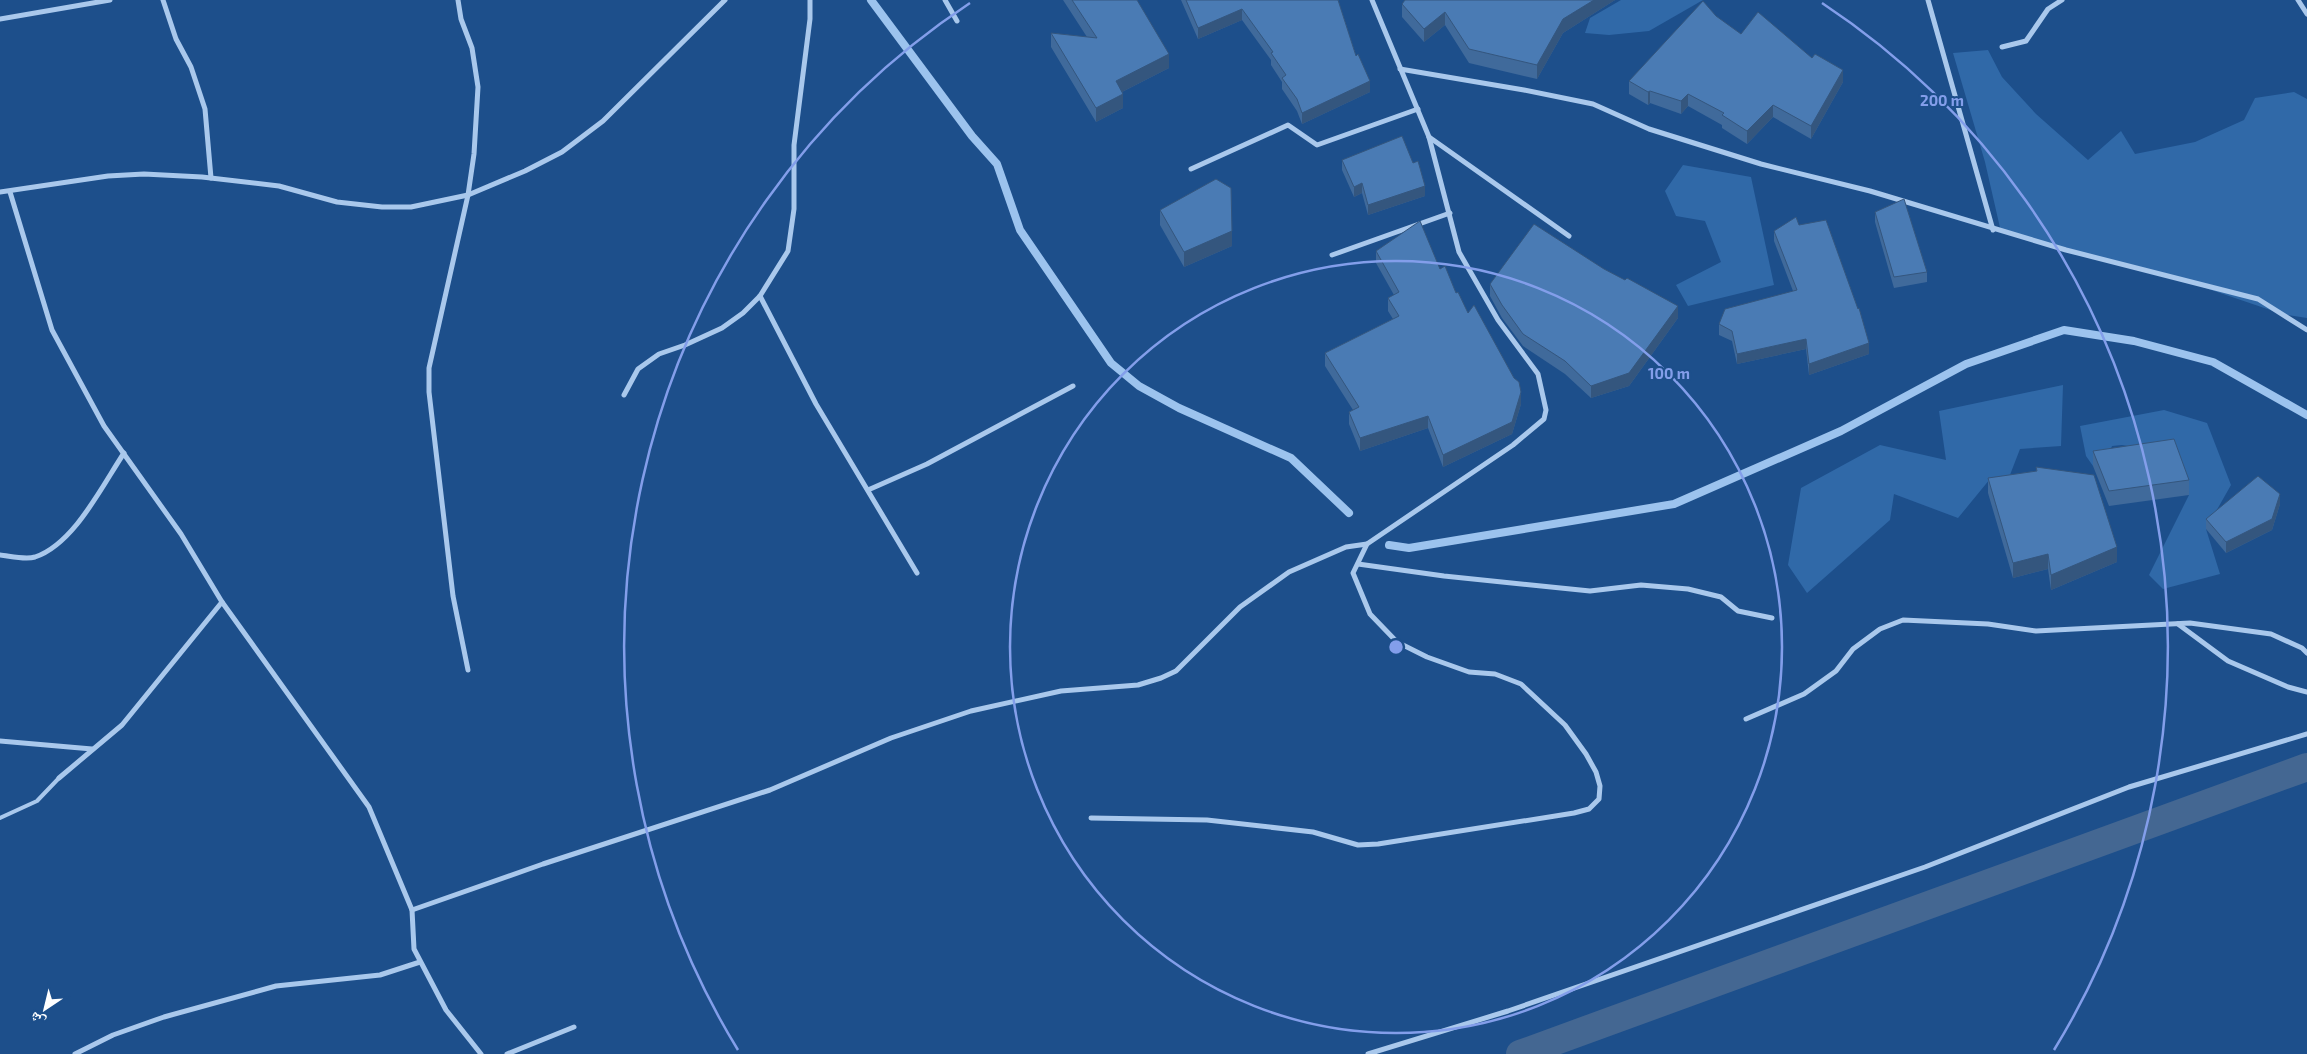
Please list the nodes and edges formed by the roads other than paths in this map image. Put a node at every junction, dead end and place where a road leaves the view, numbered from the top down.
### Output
1 (110, 0) edge
2 (163, 0) edge
3 (458, 0) edge
4 (724, 0) edge
5 (810, 0) edge
6 (946, 0) edge
7 (1372, 0) edge
8 (1928, 0) edge
9 (2062, 0) edge
10 (2298, 0) edge
11 (2307, 14) edge
12 (0, 19) edge
13 (957, 20) dead end
14 (2002, 47) dead end
15 (1400, 69) junction
16 (1418, 109) junction
17 (1429, 137) junction
18 (1191, 169) dead end
19 (211, 178) junction
20 (0, 192) edge
21 (10, 192) junction
22 (468, 195) junction
23 (1450, 213) junction
24 (1993, 230) junction
25 (1569, 236) dead end
26 (1332, 255) dead end
27 (760, 296) junction
28 (2307, 330) edge
29 (1073, 386) dead end
30 (624, 395) dead end
31 (124, 453) junction
32 (868, 490) junction
33 (1367, 544) junction
34 (0, 555) edge
35 (1358, 564) junction
36 (917, 573) dead end
37 (222, 602) junction
38 (1772, 618) dead end
39 (2178, 624) junction
40 (2307, 653) edge
41 (468, 670) dead end
42 (2307, 692) edge
43 (1746, 719) dead end
44 (2307, 734) edge
45 (0, 741) edge
46 (92, 749) junction
47 (59, 778) joint
48 (0, 818) edge
49 (1091, 818) dead end
50 (412, 910) junction
51 (420, 962) junction
52 (574, 1027) dead end
53 (75, 1054) edge
54 (481, 1054) edge
55 (507, 1054) edge
56 (1368, 1054) edge

1 - 12 street
2 - 19 street
3 - 22 street
4 - 22 street
5 - 27 street
6 - 13 street
7 - 15 street
8 - 24 street
9 - 14 street
10 - 11 street
15 - 16 street
15 - 24 street
16 - 17 street
16 - 18 street
17 - 23 street
17 - 25 street
19 - 21 street
19 - 22 street
20 - 21 street
21 - 31 street
22 - 41 street
23 - 26 street
23 - 33 street
24 - 28 street
27 - 30 street
27 - 32 street
29 - 32 street
31 - 34 street
31 - 37 street
32 - 36 street
33 - 35 street
33 - 50 street
35 - 38 street
35 - 49 street
37 - 46 street
37 - 50 street
39 - 40 street
39 - 42 street
39 - 43 street
44 - 56 street
45 - 46 street
46 - 47 street
47 - 48 lane
50 - 51 street
51 - 53 street
51 - 54 street
52 - 55 street

